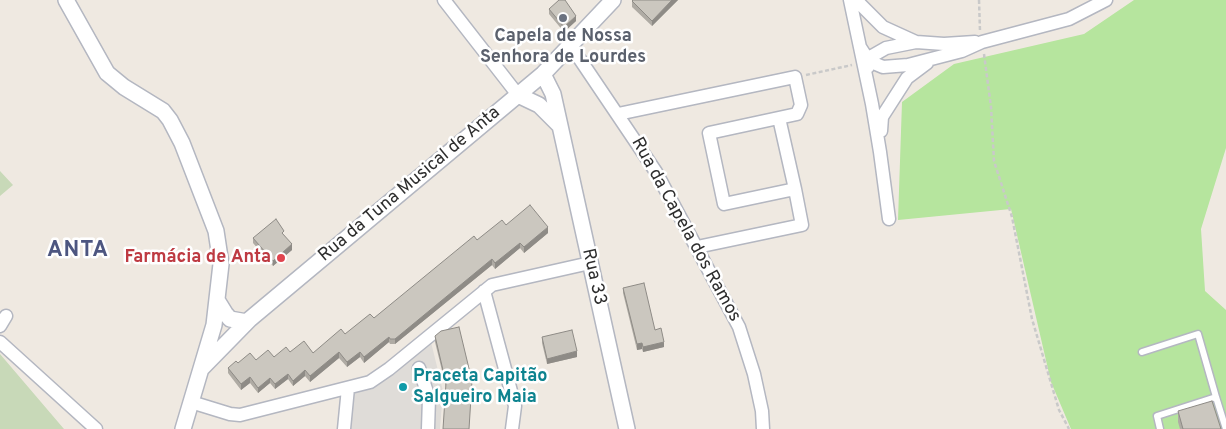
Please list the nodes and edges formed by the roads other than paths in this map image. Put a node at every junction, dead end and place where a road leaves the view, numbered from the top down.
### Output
1 (66, 0) edge
2 (444, 0) edge
3 (613, 0) edge
4 (850, 0) edge
5 (858, 0) edge
6 (1106, 0) edge
7 (916, 42) junction
8 (982, 42) junction
9 (571, 46) junction
10 (940, 57) junction
11 (866, 66) junction
12 (543, 74) junction
13 (518, 95) junction
14 (618, 114) junction
15 (779, 118) junction
16 (560, 126) junction
17 (880, 152) junction
18 (795, 189) junction
19 (888, 219) dead end
20 (697, 247) junction
21 (590, 263) junction
22 (484, 291) junction
23 (218, 300) junction
24 (247, 322) junction
25 (214, 326) junction
26 (233, 337) junction
27 (0, 342) edge
28 (1142, 352) dead end
29 (202, 368) junction
30 (419, 368) dead end
31 (348, 388) junction
32 (1216, 397) junction
33 (191, 402) junction
34 (96, 429) edge
35 (183, 429) edge
36 (344, 429) edge
37 (428, 429) edge
38 (512, 429) edge
39 (627, 429) edge
40 (763, 429) edge
41 (1160, 429) edge
42 (1226, 429) edge

1 - 23 street
2 - 13 street
3 - 9 street, Rua da Tuna Musical de Anta
4 - 11 street
5 - 7 street
6 - 8 street
7 - 8 street
7 - 11 street
8 - 10 street
9 - 12 street, Rua da Tuna Musical de Anta
9 - 14 street, Rua da Capela dos Ramos
10 - 11 street
10 - 17 street
11 - 17 street
12 - 13 street, Rua da Tuna Musical de Anta
12 - 16 street, Rua 33
13 - 16 street
13 - 24 street, Rua da Tuna Musical de Anta
14 - 15 street
14 - 20 street, Rua da Capela dos Ramos
15 - 18 street
15 - 18 street
16 - 21 street, Rua 33
17 - 19 street
18 - 20 street
20 - 40 street, Rua da Capela dos Ramos
21 - 22 street
21 - 39 street, Rua 33
22 - 31 street
22 - 38 street
23 - 24 street
23 - 25 street
24 - 26 street, Rua da Tuna Musical de Anta
25 - 26 street
25 - 29 street
26 - 29 street, Rua da Tuna Musical de Anta
27 - 34 street
28 - 32 lane
29 - 33 street
30 - 37 street
31 - 33 street
31 - 36 street
32 - 41 lane
32 - 42 lane
33 - 35 street

